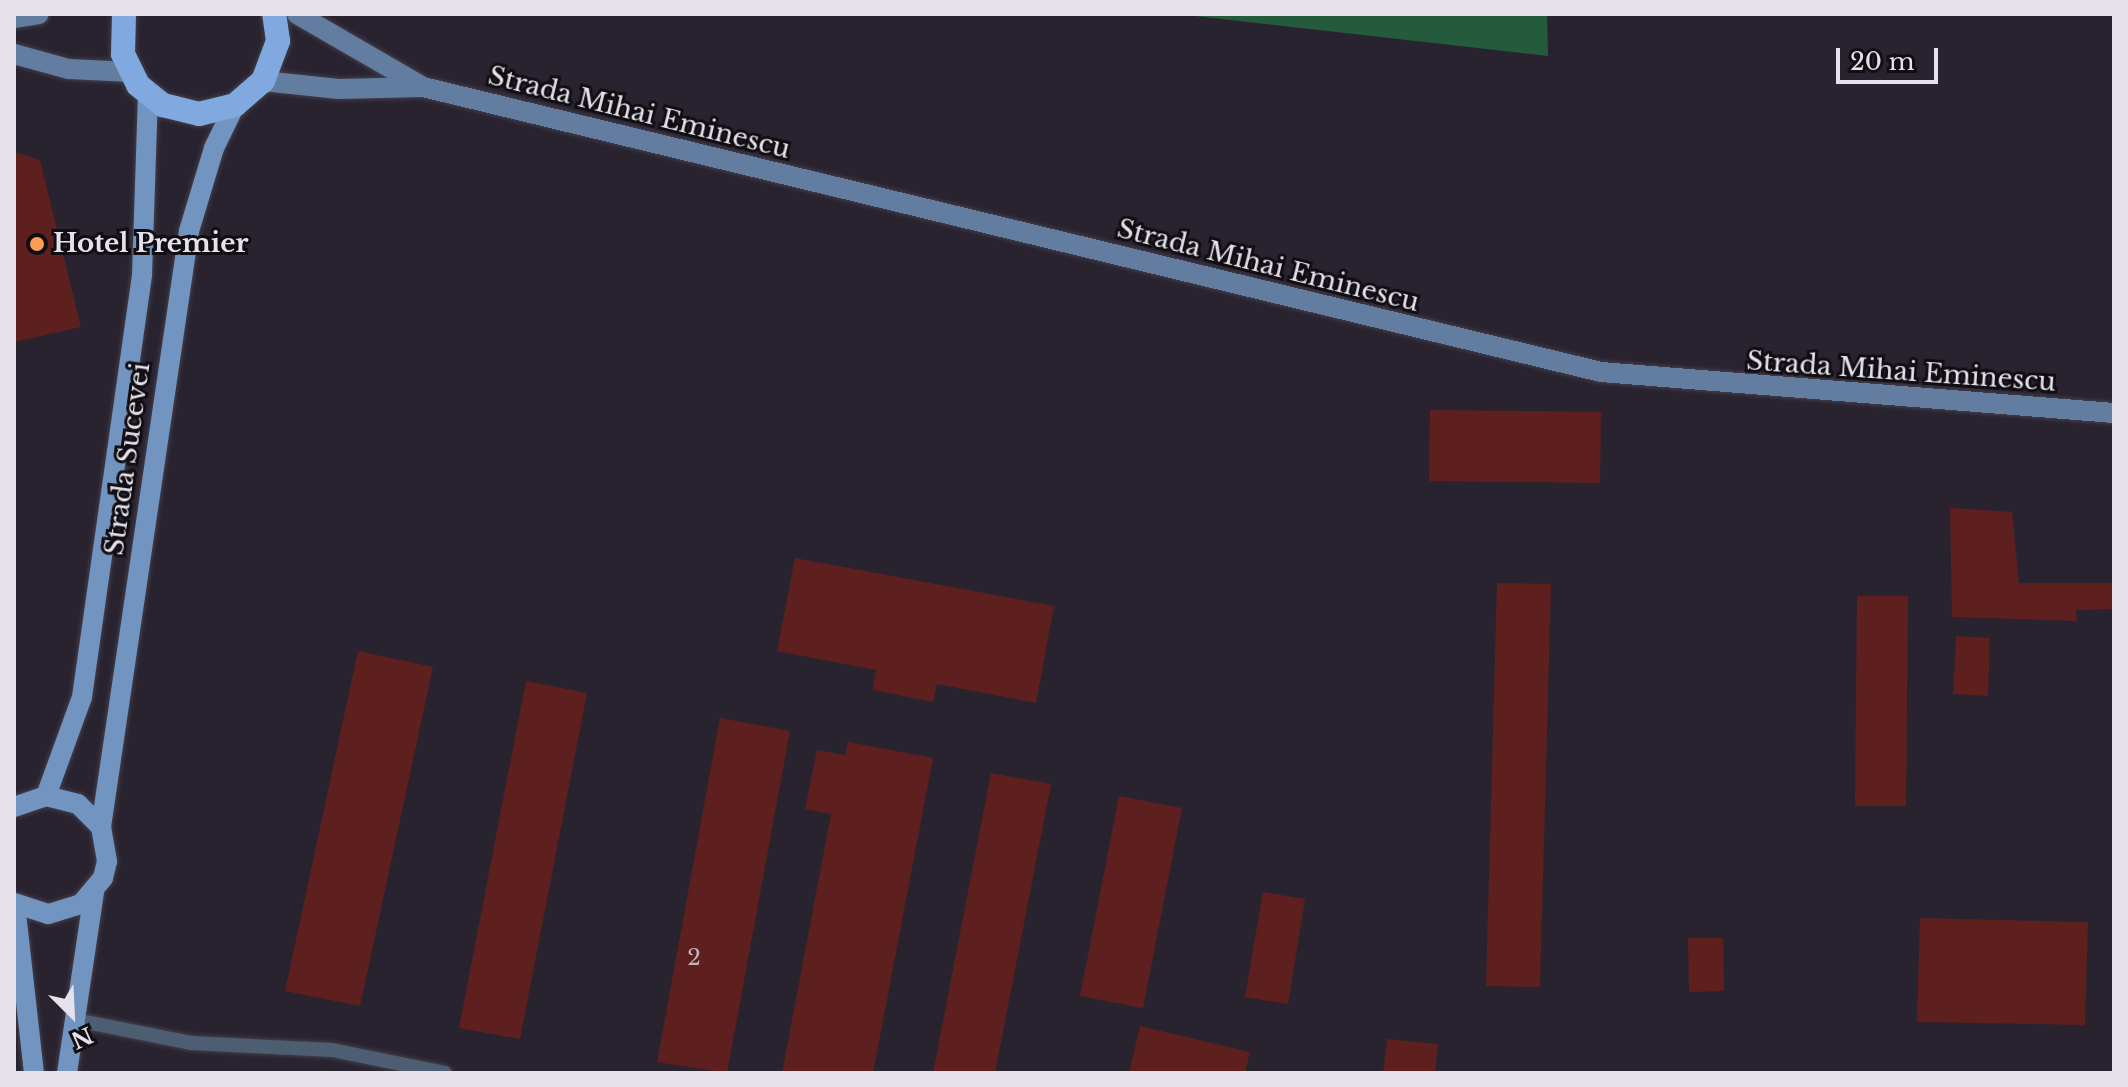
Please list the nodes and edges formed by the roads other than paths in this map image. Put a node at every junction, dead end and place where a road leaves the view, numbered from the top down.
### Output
1 (39, 14) edge
2 (124, 14) edge
3 (274, 14) edge
4 (297, 14) edge
5 (14, 18) edge
6 (14, 54) edge
7 (130, 72) junction
8 (263, 81) junction
9 (423, 87) junction
10 (148, 95) junction
11 (235, 105) junction
12 (2114, 413) edge
13 (26, 800) edge
14 (101, 827) junction
15 (94, 892) junction
16 (14, 904) edge
17 (76, 1020) junction
18 (34, 1073) edge
19 (67, 1073) edge
20 (445, 1073) edge

1 - 5 street
2 - 7 highway
3 - 8 highway
4 - 9 street
6 - 7 street
7 - 10 highway
8 - 9 street
8 - 11 highway
9 - 12 street, Strada Mihai Eminescu
10 - 11 highway
10 - 13 main road, Strada Sucevei
11 - 14 main road, Strada Sucevei
13 - 14 main road
14 - 15 main road, Strada Sucevei
15 - 16 main road
15 - 17 main road
16 - 18 main road
17 - 19 main road
17 - 20 lane

